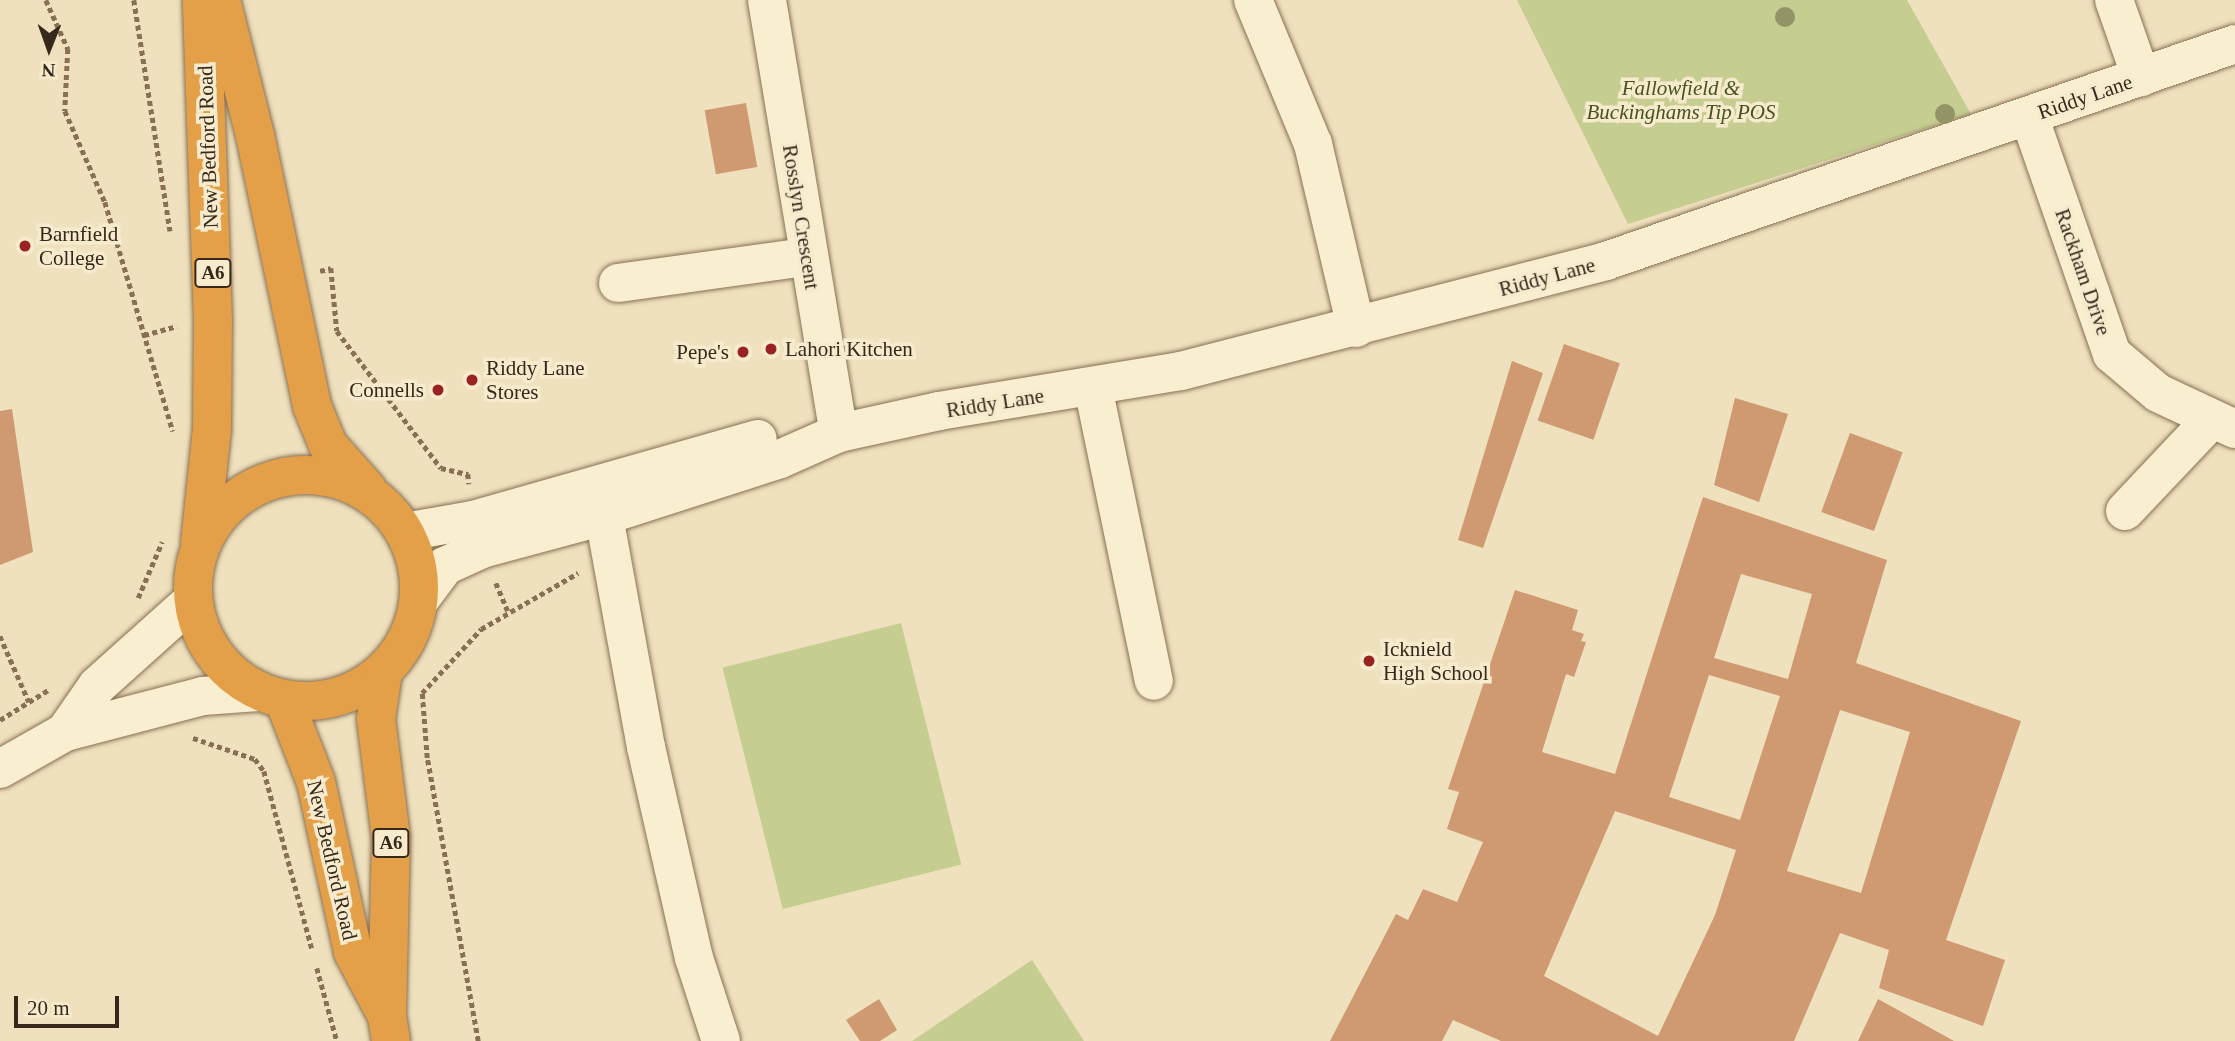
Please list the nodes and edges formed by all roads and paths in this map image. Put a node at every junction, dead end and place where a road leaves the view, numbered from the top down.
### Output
1 (46, 0) edge
2 (134, 0) edge
3 (202, 0) edge
4 (220, 0) edge
5 (767, 0) edge
6 (1253, 0) edge
7 (2114, 0) edge
8 (2235, 44) edge
9 (2141, 77) junction
10 (2029, 116) junction
11 (172, 243) dead end
12 (806, 257) junction
13 (331, 268) dead end
14 (618, 283) dead end
15 (185, 324) dead end
16 (1356, 328) junction
17 (144, 335) junction
18 (1093, 387) junction
19 (2223, 425) edge
20 (839, 433) junction
21 (175, 439) dead end
22 (468, 474) dead end
23 (370, 494) junction
24 (2125, 511) dead end
25 (604, 516) junction
26 (405, 532) junction
27 (183, 537) junction
28 (585, 569) dead end
29 (193, 600) junction
30 (419, 601) junction
31 (132, 611) dead end
32 (0, 636) edge
33 (383, 672) junction
34 (1154, 681) dead end
35 (50, 688) dead end
36 (271, 696) junction
37 (29, 702) junction
38 (0, 720) edge
39 (65, 732) junction
40 (182, 735) dead end
41 (0, 769) edge
42 (389, 1029) edge
43 (337, 1041) edge
44 (478, 1041) edge
45 (721, 1041) edge

1 - 17 path
2 - 11 path
3 - 27 highway, New Bedford Road / A6
4 - 23 highway, New Bedford Road / A6
5 - 12 street, Rosslyn Crescent
6 - 16 street
7 - 9 street
8 - 9 street, Riddy Lane
9 - 10 street, Riddy Lane
10 - 16 street, Riddy Lane
10 - 19 street, Rackham Drive
12 - 14 street
12 - 20 street, Rosslyn Crescent
13 - 22 path
15 - 17 path
16 - 18 street, Riddy Lane
17 - 21 path
18 - 20 street, Riddy Lane
18 - 34 street
19 - 24 street, Rackham Drive
20 - 25 street, Riddy Lane
20 - 26 street, Riddy Lane
23 - 26 highway, A6
23 - 27 highway, A6
25 - 30 street, Riddy Lane
25 - 45 street
26 - 30 highway, A6
27 - 29 highway, A6
27 - 31 path
28 - 44 path
29 - 36 highway, A6
29 - 39 street
30 - 33 highway, A6
32 - 37 path
33 - 36 highway, A6
33 - 42 highway, New Bedford Road / A6
35 - 37 path
36 - 39 street
36 - 42 highway, New Bedford Road / A6
37 - 38 path
39 - 41 street
40 - 43 path

